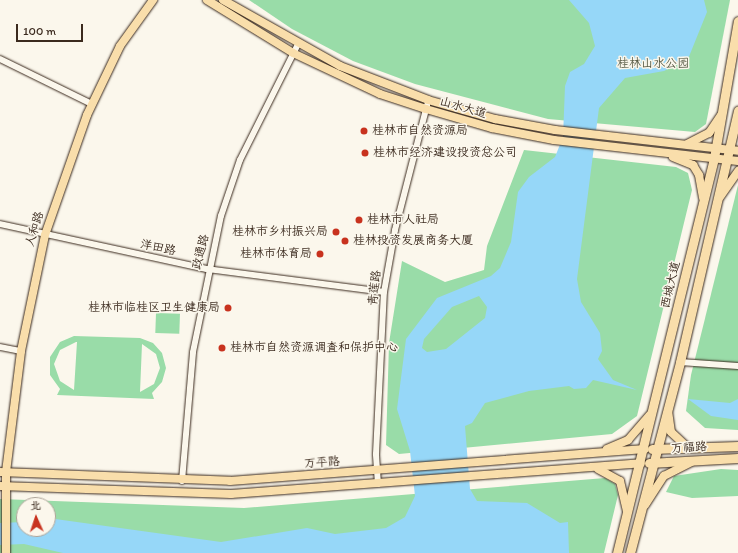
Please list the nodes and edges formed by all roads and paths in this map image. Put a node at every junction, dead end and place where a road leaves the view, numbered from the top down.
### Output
1 (153, 0) edge
2 (206, 0) edge
3 (223, 0) edge
4 (738, 21) edge
5 (298, 44) junction
6 (293, 54) junction
7 (0, 59) edge
8 (428, 100) junction
9 (92, 104) junction
10 (725, 108) junction
11 (426, 109) junction
12 (738, 112) edge
13 (674, 145) junction
14 (734, 150) edge
15 (663, 153) junction
16 (716, 154) junction
17 (727, 159) junction
18 (738, 160) edge
19 (738, 171) edge
20 (704, 201) junction
21 (717, 201) junction
22 (0, 224) edge
23 (45, 235) junction
24 (207, 269) junction
25 (384, 292) junction
26 (0, 347) edge
27 (21, 351) junction
28 (681, 360) junction
29 (738, 365) edge
30 (655, 408) junction
31 (667, 409) junction
32 (738, 446) edge
33 (688, 448) junction
34 (645, 449) junction
35 (656, 449) junction
36 (595, 454) junction
37 (738, 458) edge
38 (702, 459) junction
39 (641, 463) junction
40 (653, 463) junction
41 (590, 467) junction
42 (3, 472) edge
43 (378, 472) junction
44 (182, 481) junction
45 (378, 484) junction
46 (3, 486) edge
47 (640, 514) junction
48 (627, 516) junction
49 (6, 553) edge
50 (618, 553) edge
51 (630, 553) edge

1 - 9 main road, 人和路
2 - 6 main road, 山水大道
3 - 5 main road, 山水大道
4 - 10 highway, 西城大道
5 - 6 street, 政通路
5 - 8 main road, 山水大道
6 - 11 main road, 山水大道
6 - 24 street, 政通路
7 - 9 street
8 - 11 street, 青莲路
8 - 13 main road, 山水大道
9 - 23 main road, 人和路
10 - 13 main road
10 - 16 highway, 西城大道
11 - 15 main road, 山水大道
11 - 25 street, 青莲路
12 - 14 highway
13 - 16 main road, 山水大道
14 - 16 main road, 山水大道
14 - 17 highway
15 - 16 main road, 山水大道
15 - 20 main road
16 - 17 main road, 山水大道
16 - 20 highway, 西城大道
17 - 18 main road, 山水大道
17 - 21 highway
19 - 21 main road
20 - 30 highway, 西城大道
21 - 28 highway
22 - 23 street, 洋田路
23 - 24 street, 洋田路
23 - 27 main road, 人和路
24 - 25 street, 洋田路
24 - 44 street, 政通路
25 - 43 street, 青莲路
26 - 27 street
27 - 42 main road, 人和路
28 - 29 street
28 - 31 highway
30 - 34 highway, 西城大道
30 - 36 main road
31 - 33 main road
31 - 35 highway
32 - 33 highway, 万福路
33 - 35 highway, 万福路
34 - 35 highway, 万福路
34 - 36 main road, 万平路
34 - 39 highway, 西城大道
35 - 40 highway
36 - 43 main road, 万平路
37 - 38 highway, 万福路
38 - 40 highway, 万福路
38 - 47 main road
39 - 40 highway, 万福路
39 - 41 main road, 万平路
39 - 48 highway, 西城大道
40 - 47 highway
41 - 45 main road, 万平路
41 - 48 main road
42 - 44 main road, 万平路
42 - 46 main road, 人和路
43 - 44 main road, 万平路
43 - 45 street, 青莲路
45 - 46 main road, 万平路
46 - 49 main road, 人和路
47 - 51 highway
48 - 50 highway, 西城大道

